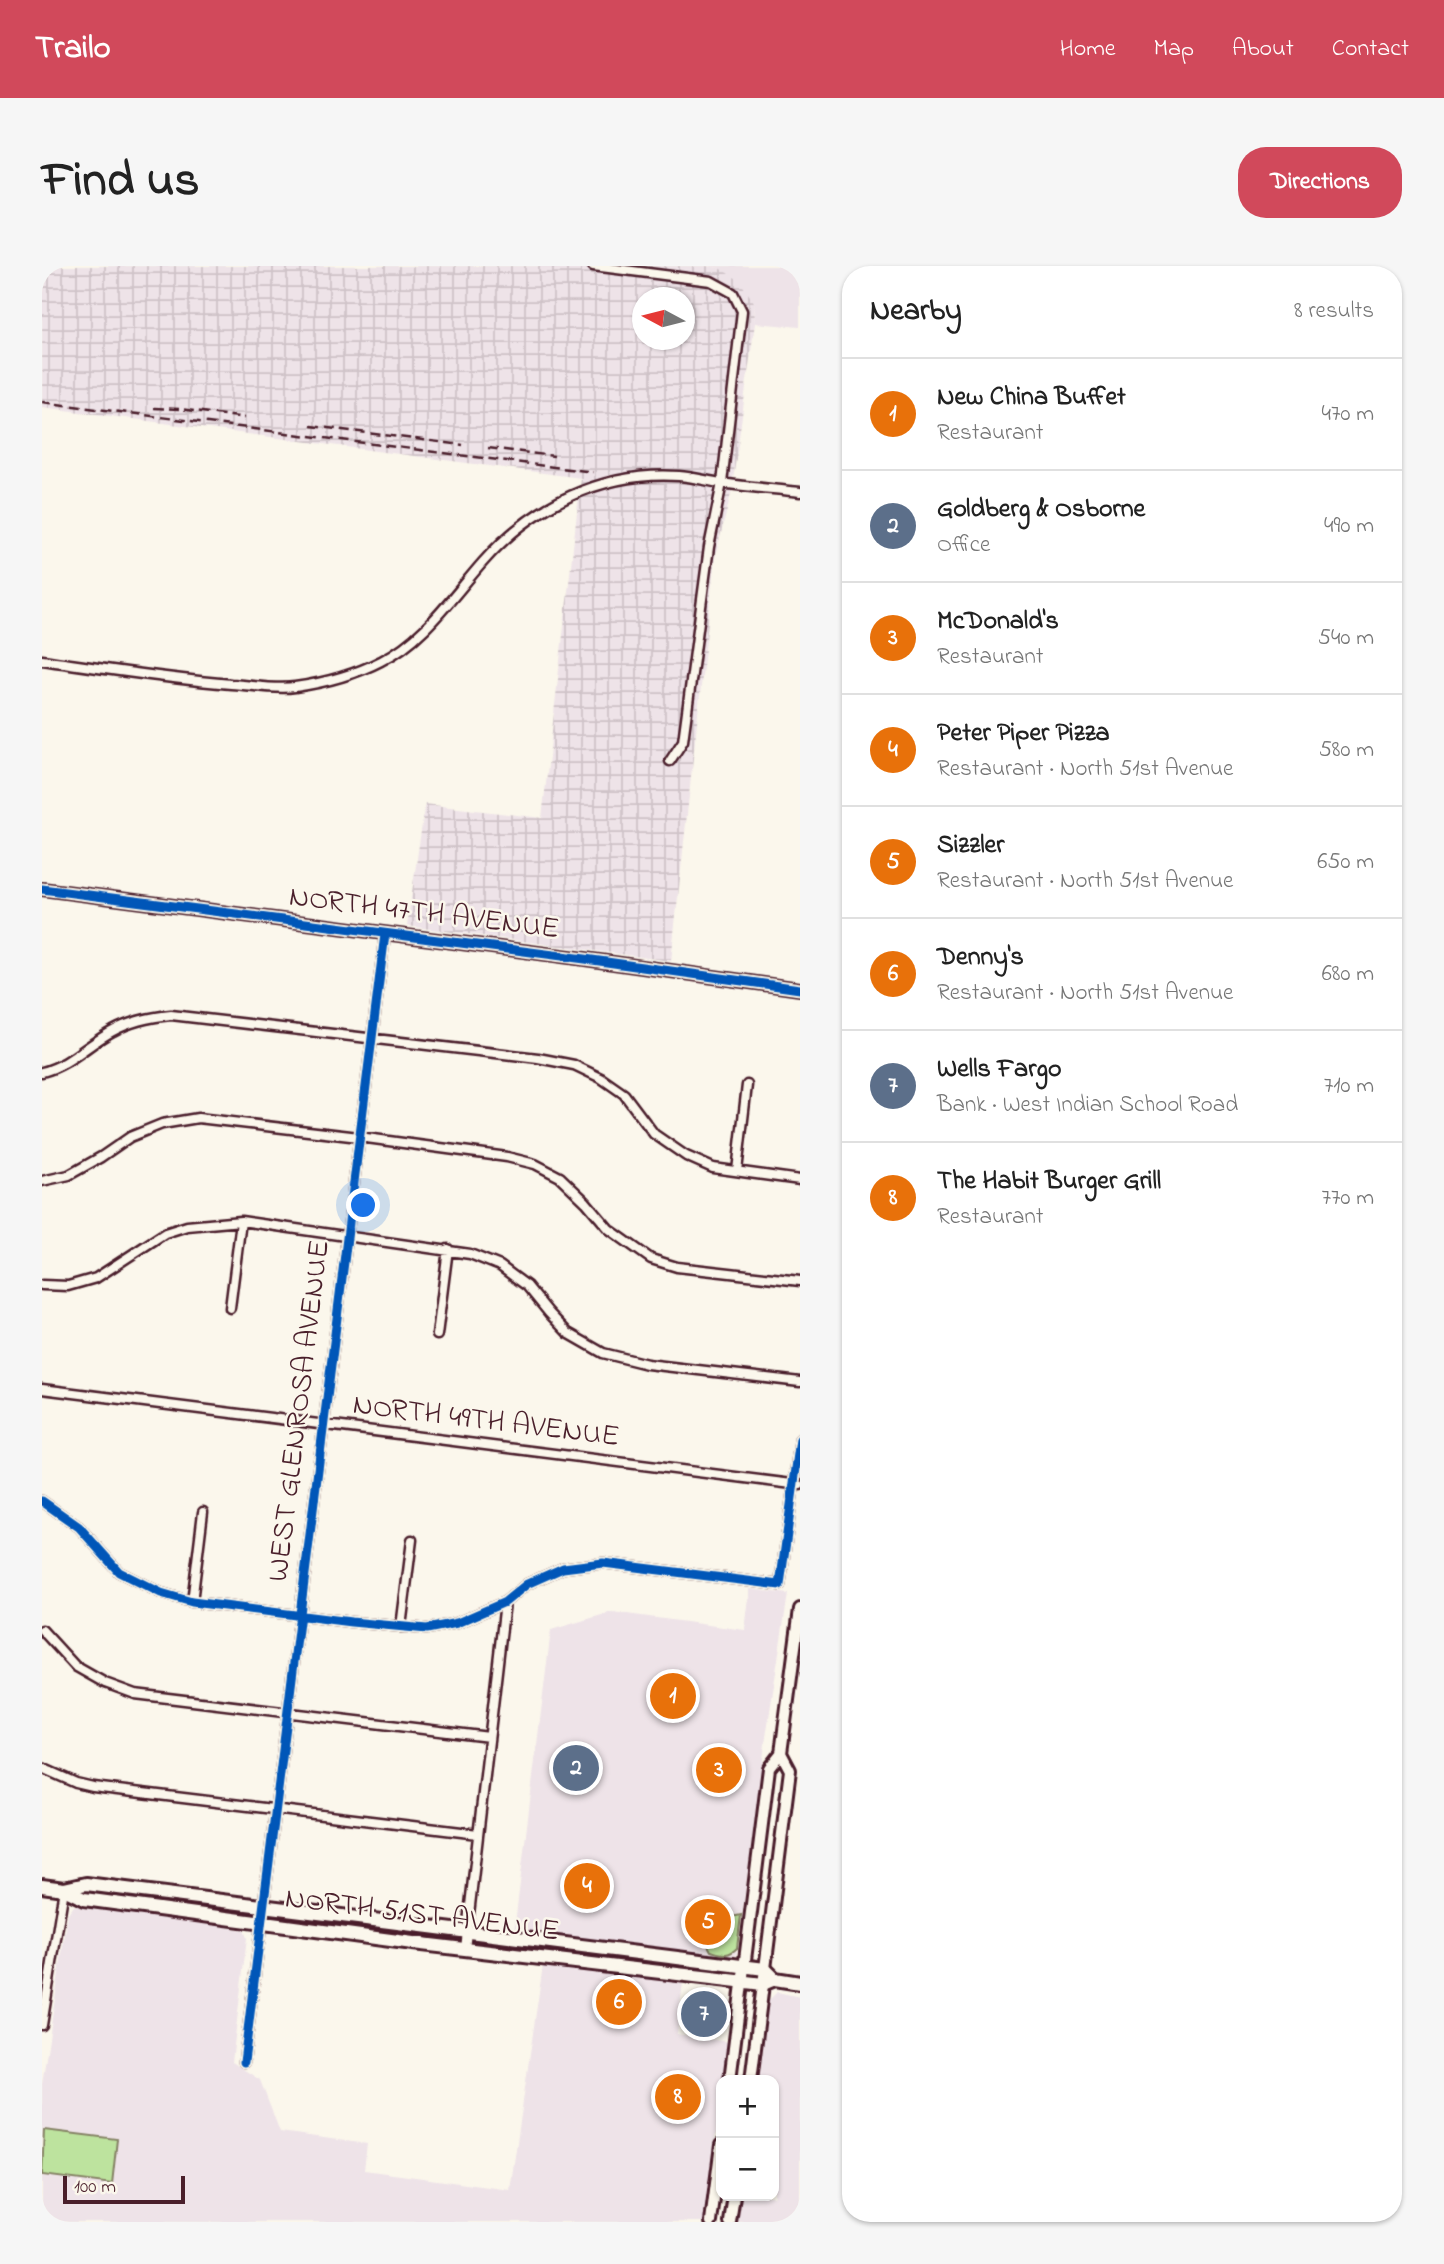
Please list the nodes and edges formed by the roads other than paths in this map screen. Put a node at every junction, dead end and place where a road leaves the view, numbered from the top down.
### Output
1 (593, 266) edge
2 (722, 483) junction
3 (800, 492) edge
4 (42, 660) edge
5 (670, 761) dead end
6 (42, 889) edge
7 (385, 934) junction
8 (800, 989) edge
9 (372, 1038) junction
10 (42, 1072) edge
11 (747, 1085) dead end
12 (359, 1137) junction
13 (737, 1171) junction
14 (800, 1180) edge
15 (42, 1181) edge
16 (241, 1221) junction
17 (347, 1236) junction
18 (448, 1249) junction
19 (800, 1281) edge
20 (42, 1285) edge
21 (230, 1308) dead end
22 (438, 1335) dead end
23 (800, 1382) edge
24 (42, 1389) edge
25 (323, 1424) junction
26 (800, 1439) edge
27 (797, 1485) edge
28 (42, 1501) edge
29 (203, 1512) dead end
30 (412, 1540) dead end
31 (192, 1602) junction
32 (505, 1602) junction
33 (800, 1609) edge
34 (299, 1614) junction
35 (401, 1627) junction
36 (42, 1630) edge
37 (287, 1711) junction
38 (489, 1737) junction
39 (781, 1753) junction
40 (42, 1768) edge
41 (275, 1808) junction
42 (478, 1834) junction
43 (42, 1886) edge
44 (64, 1889) junction
45 (262, 1908) junction
46 (260, 1923) junction
47 (466, 1933) junction
48 (464, 1949) junction
49 (744, 1967) junction
50 (765, 1969) junction
51 (742, 1982) junction
52 (769, 1982) junction
53 (800, 1983) edge
54 (42, 2025) edge
55 (243, 2062) dead end
56 (731, 2075) edge
57 (752, 2075) edge
58 (716, 2184) edge
59 (733, 2201) edge
60 (711, 2222) edge
61 (730, 2222) edge

1 - 2 street
2 - 3 street
2 - 4 street
2 - 5 street
6 - 7 main road, NORTH 47TH AVENUE
7 - 8 main road, NORTH 47TH AVENUE
7 - 9 street, WEST GLENROSA AVENUE
9 - 10 street
9 - 12 street, WEST GLENROSA AVENUE
9 - 13 street
11 - 13 street
12 - 15 street
12 - 17 street, WEST GLENROSA AVENUE
12 - 19 street
13 - 14 street
16 - 17 street
16 - 20 street
16 - 21 street
17 - 18 street
17 - 25 street, WEST GLENROSA AVENUE
18 - 22 street
18 - 23 street
24 - 25 street, NORTH 49TH AVENUE
25 - 27 street, NORTH 49TH AVENUE
25 - 34 street, WEST GLENROSA AVENUE
26 - 27 street
27 - 32 street
28 - 31 street
29 - 31 street
30 - 35 street
31 - 34 street
32 - 35 street
32 - 38 street
33 - 39 main road
34 - 35 street
34 - 37 street, WEST GLENROSA AVENUE
36 - 37 street
37 - 38 street
37 - 41 street, WEST GLENROSA AVENUE
38 - 42 street
39 - 49 main road
39 - 50 main road
40 - 41 street
41 - 42 street
41 - 45 street, WEST GLENROSA AVENUE
42 - 47 street
43 - 44 main road, NORTH 51ST AVENUE
44 - 45 main road, NORTH 51ST AVENUE
44 - 46 main road, NORTH 51ST AVENUE
44 - 54 street
45 - 46 street, WEST GLENROSA AVENUE
45 - 47 main road, NORTH 51ST AVENUE
46 - 48 main road, NORTH 51ST AVENUE
46 - 55 street, WEST GLENROSA AVENUE
47 - 48 street
47 - 49 main road, NORTH 51ST AVENUE
48 - 51 main road, NORTH 51ST AVENUE
49 - 50 main road, NORTH 51ST AVENUE
49 - 51 main road
50 - 52 main road
51 - 52 main road, NORTH 51ST AVENUE
51 - 56 main road
52 - 53 main road, NORTH 51ST AVENUE
52 - 57 main road
58 - 60 main road
59 - 61 main road

